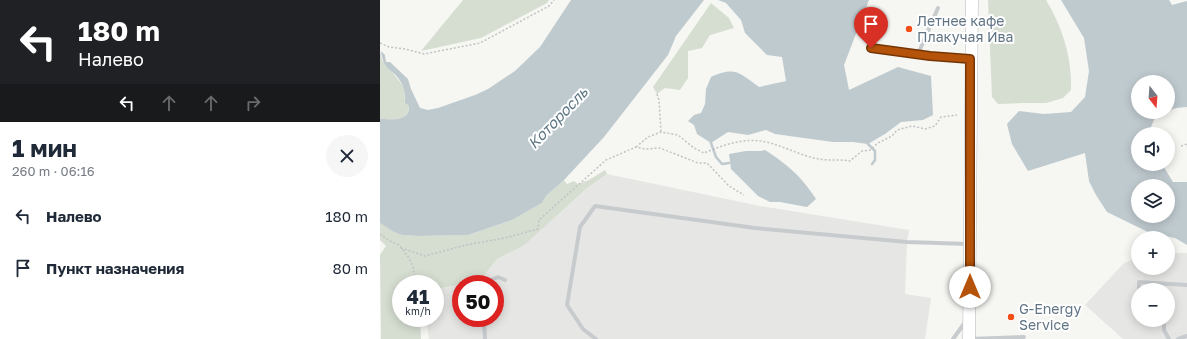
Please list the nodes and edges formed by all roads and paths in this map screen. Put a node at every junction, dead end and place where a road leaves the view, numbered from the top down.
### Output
1 (554, 0) edge
2 (972, 0) edge
3 (938, 8) dead end
4 (380, 43) edge
5 (871, 48) dead end
6 (918, 54) junction
7 (970, 59) junction
8 (657, 94) dead end
9 (957, 115) dead end
10 (661, 132) junction
11 (1187, 144) edge
12 (1181, 146) dead end
13 (636, 147) junction
14 (744, 195) dead end
15 (380, 234) edge
16 (970, 244) junction
17 (401, 248) junction
18 (414, 275) edge
19 (1139, 283) edge
20 (1167, 283) edge
21 (1175, 283) edge
22 (1187, 284) edge
23 (970, 316) junction
24 (484, 327) edge
25 (1164, 327) edge
26 (1187, 336) edge
27 (1024, 337) dead end
28 (485, 339) edge
29 (596, 339) edge
30 (953, 339) edge
31 (969, 339) edge
32 (1169, 339) edge
33 (1178, 339) edge

1 - 4 path
2 - 7 main road
3 - 6 lane
5 - 6 lane
6 - 7 lane
7 - 16 main road
8 - 10 path
9 - 10 path
10 - 13 path
11 - 12 path
13 - 14 path
13 - 17 path
15 - 17 path
16 - 23 main road
16 - 29 lane
17 - 18 path
19 - 20 lane
21 - 22 lane
23 - 30 lane
23 - 31 main road
24 - 28 lane
25 - 32 lane
26 - 33 lane
27 - 31 lane

